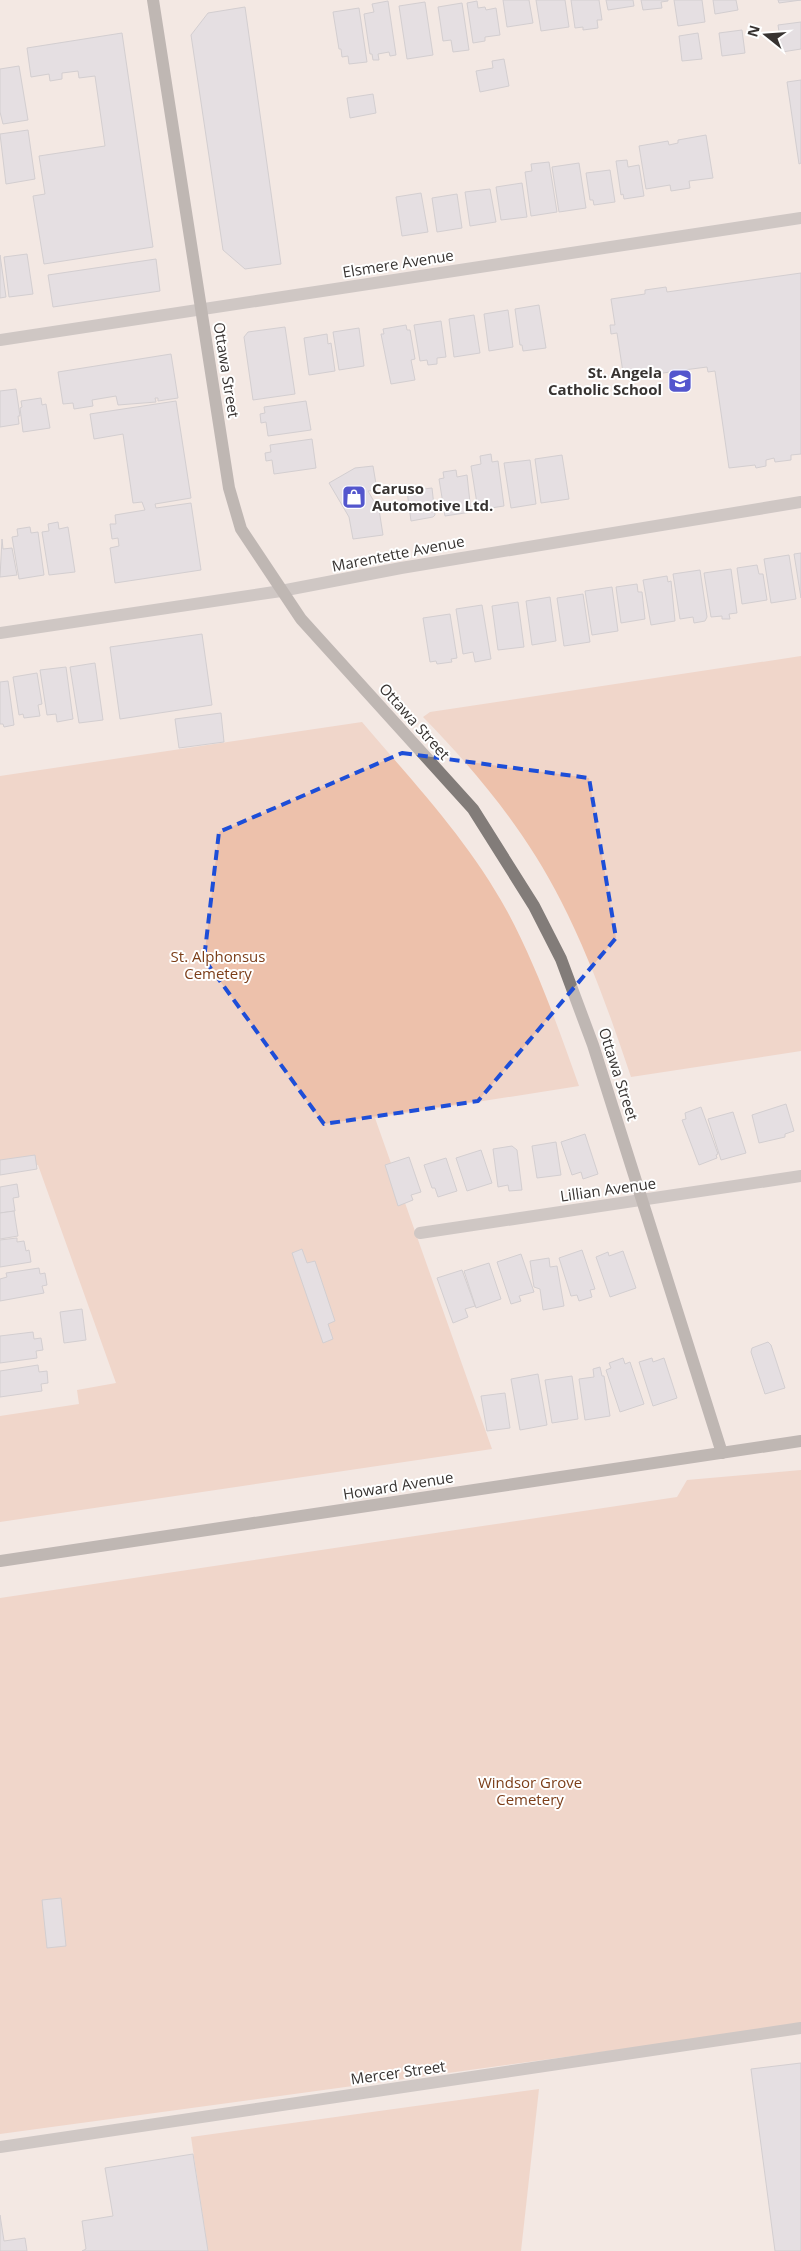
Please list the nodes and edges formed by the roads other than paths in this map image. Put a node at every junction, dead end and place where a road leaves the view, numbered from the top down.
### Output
1 (153, 0) edge
2 (801, 218) edge
3 (201, 309) junction
4 (0, 340) edge
5 (801, 502) edge
6 (281, 591) junction
7 (0, 633) edge
8 (801, 1176) edge
9 (642, 1200) junction
10 (420, 1233) dead end
11 (801, 1441) edge
12 (722, 1453) junction
13 (0, 1561) edge
14 (801, 2028) edge
15 (0, 2148) edge

1 - 3 street, Ottawa Street
2 - 3 street, Elsmere Avenue
3 - 4 street, Elsmere Avenue
3 - 6 street, Ottawa Street
5 - 6 street, Marentette Avenue
6 - 7 street, Marentette Avenue
6 - 9 street, Ottawa Street
8 - 9 street, Lillian Avenue
9 - 10 street, Lillian Avenue
9 - 12 street, Ottawa Street
11 - 12 street, Howard Avenue
12 - 13 street, Howard Avenue
14 - 15 street, Mercer Street

